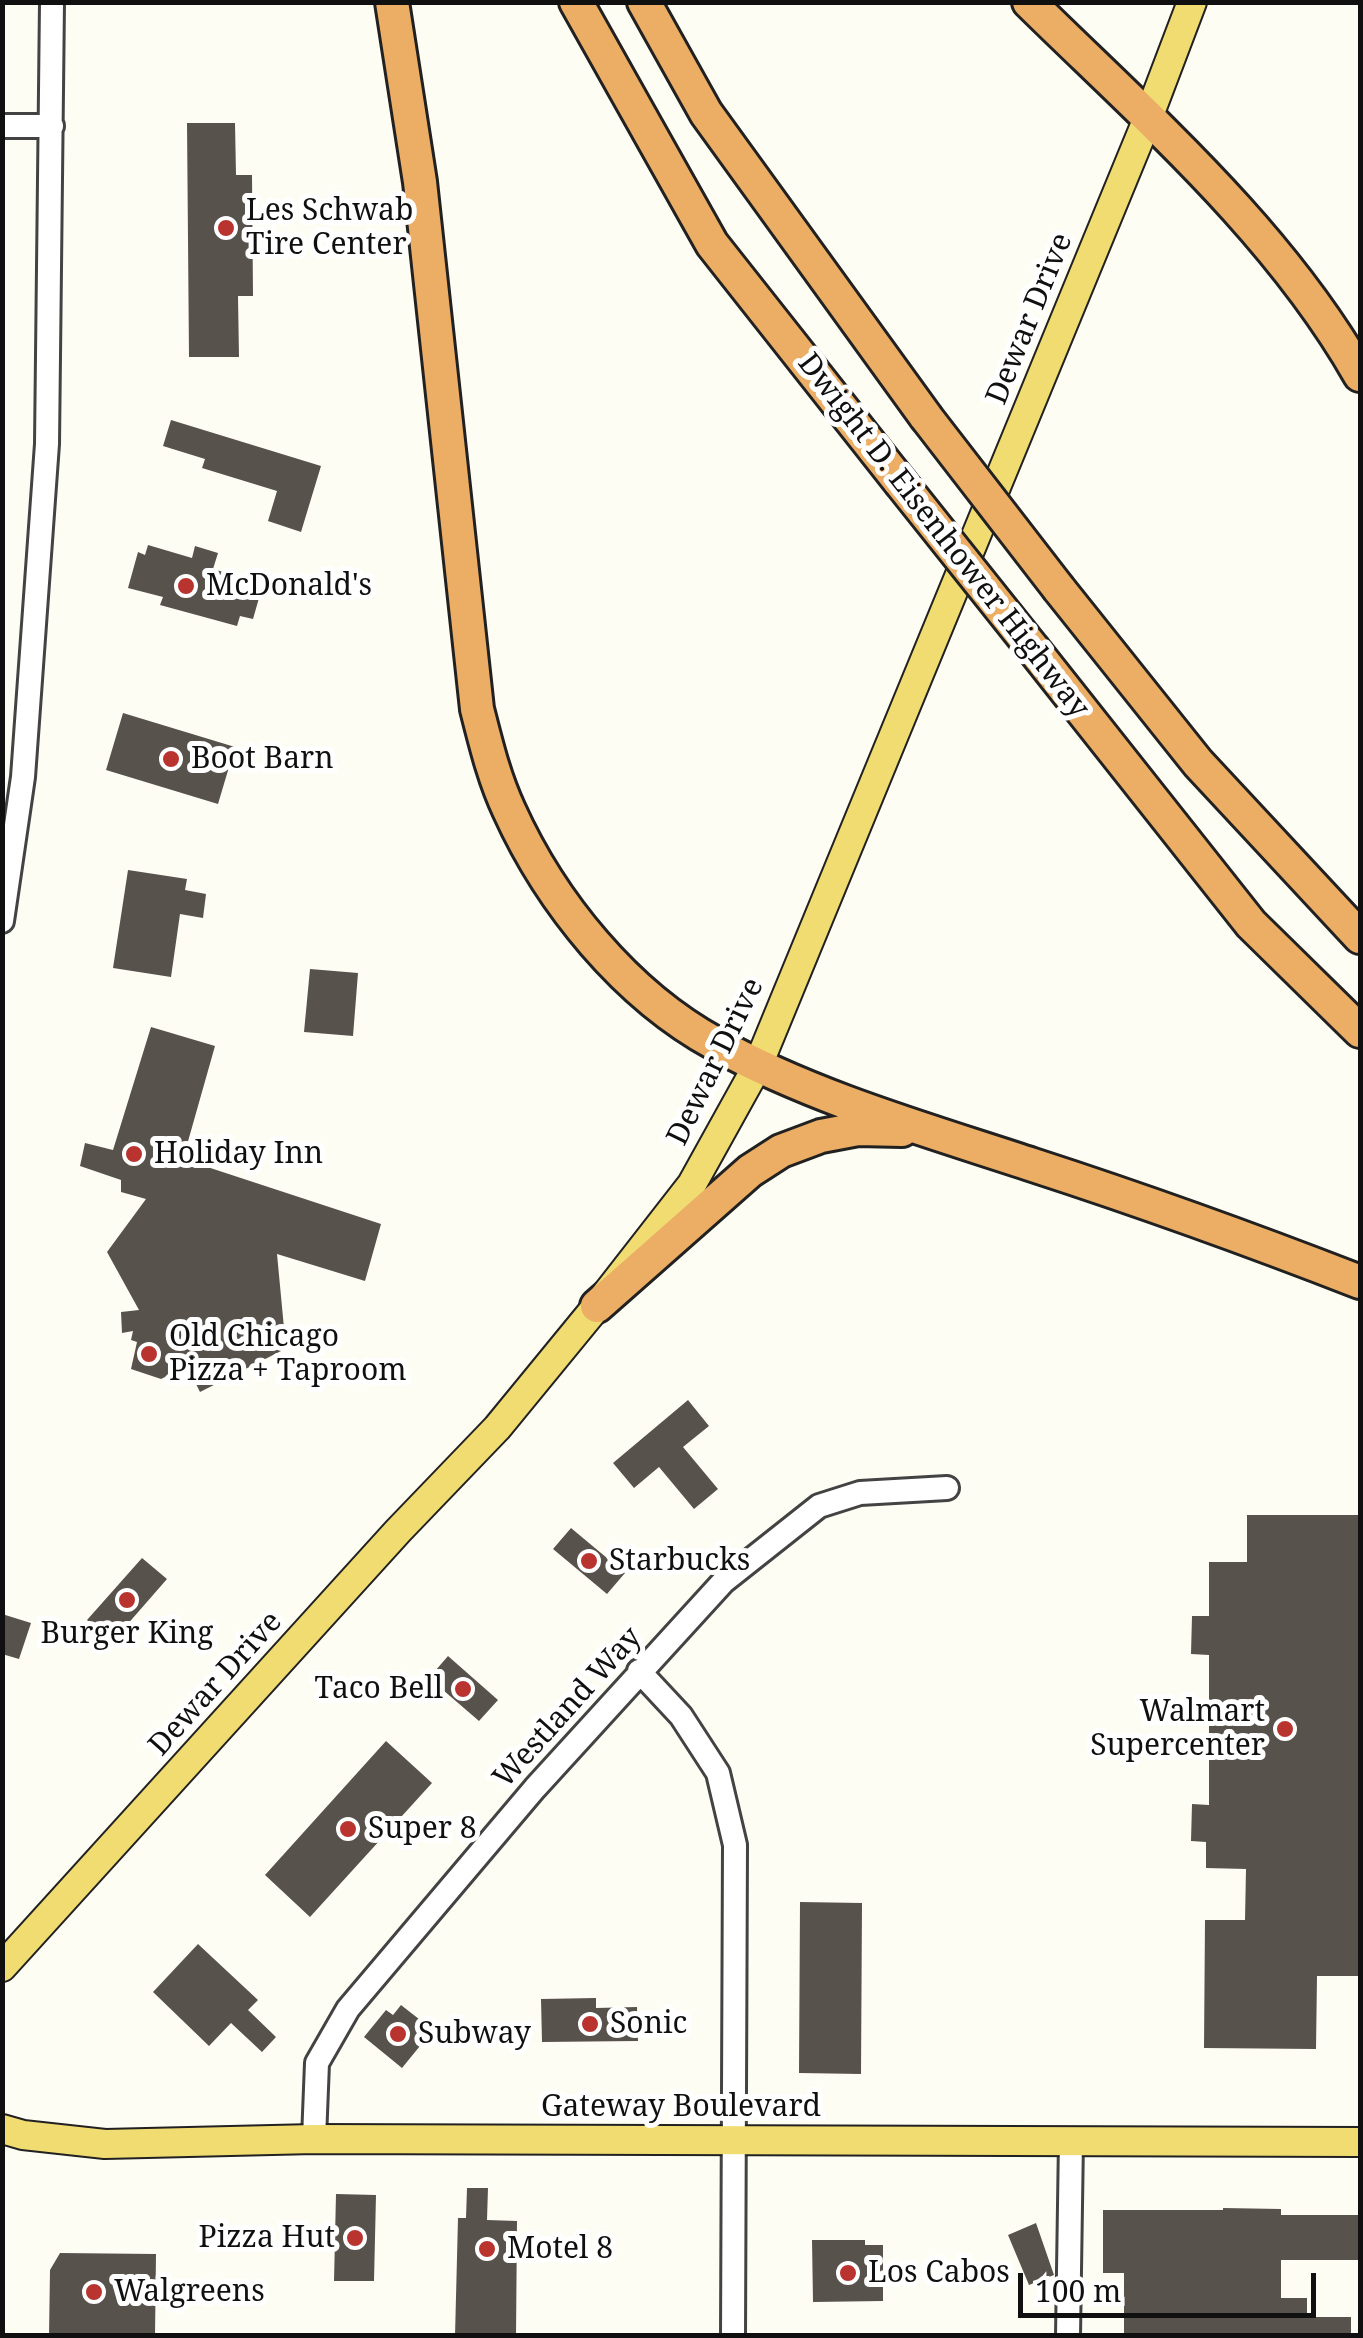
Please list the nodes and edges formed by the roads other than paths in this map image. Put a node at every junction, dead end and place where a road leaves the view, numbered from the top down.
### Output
1 (52, 2) edge
2 (392, 2) edge
3 (576, 2) edge
4 (644, 2) edge
5 (1029, 2) edge
6 (1192, 2) edge
7 (1148, 118) junction
8 (2, 126) edge
9 (52, 126) junction
10 (1360, 375) edge
11 (13, 776) edge
12 (2, 921) edge
13 (1360, 938) edge
14 (1360, 1031) edge
15 (758, 1065) junction
16 (930, 1130) junction
17 (1360, 1282) edge
18 (597, 1306) junction
19 (947, 1488) dead end
20 (639, 1671) junction
21 (2, 1968) edge
22 (2, 2129) edge
23 (314, 2139) junction
24 (735, 2139) junction
25 (1070, 2140) junction
26 (1360, 2142) edge
27 (733, 2336) edge
28 (1068, 2336) edge

1 - 9 street
2 - 15 highway
3 - 14 highway, Dwight D. Eisenhower Highway, bridge
4 - 13 highway, Dwight D. Eisenhower Highway, bridge
5 - 7 highway
6 - 7 main road, Dewar Drive
7 - 10 highway
7 - 15 main road, Dewar Drive
8 - 9 street
9 - 11 street
11 - 12 street
15 - 16 highway
15 - 18 main road, Dewar Drive
16 - 17 highway
16 - 18 highway
18 - 21 main road, Dewar Drive
19 - 20 street, Westland Way
20 - 23 street, Westland Way
20 - 24 street
22 - 23 main road, Gateway Boulevard
23 - 24 main road, Gateway Boulevard
24 - 25 main road, Gateway Boulevard
24 - 27 street
25 - 26 main road, Gateway Boulevard
25 - 28 street

